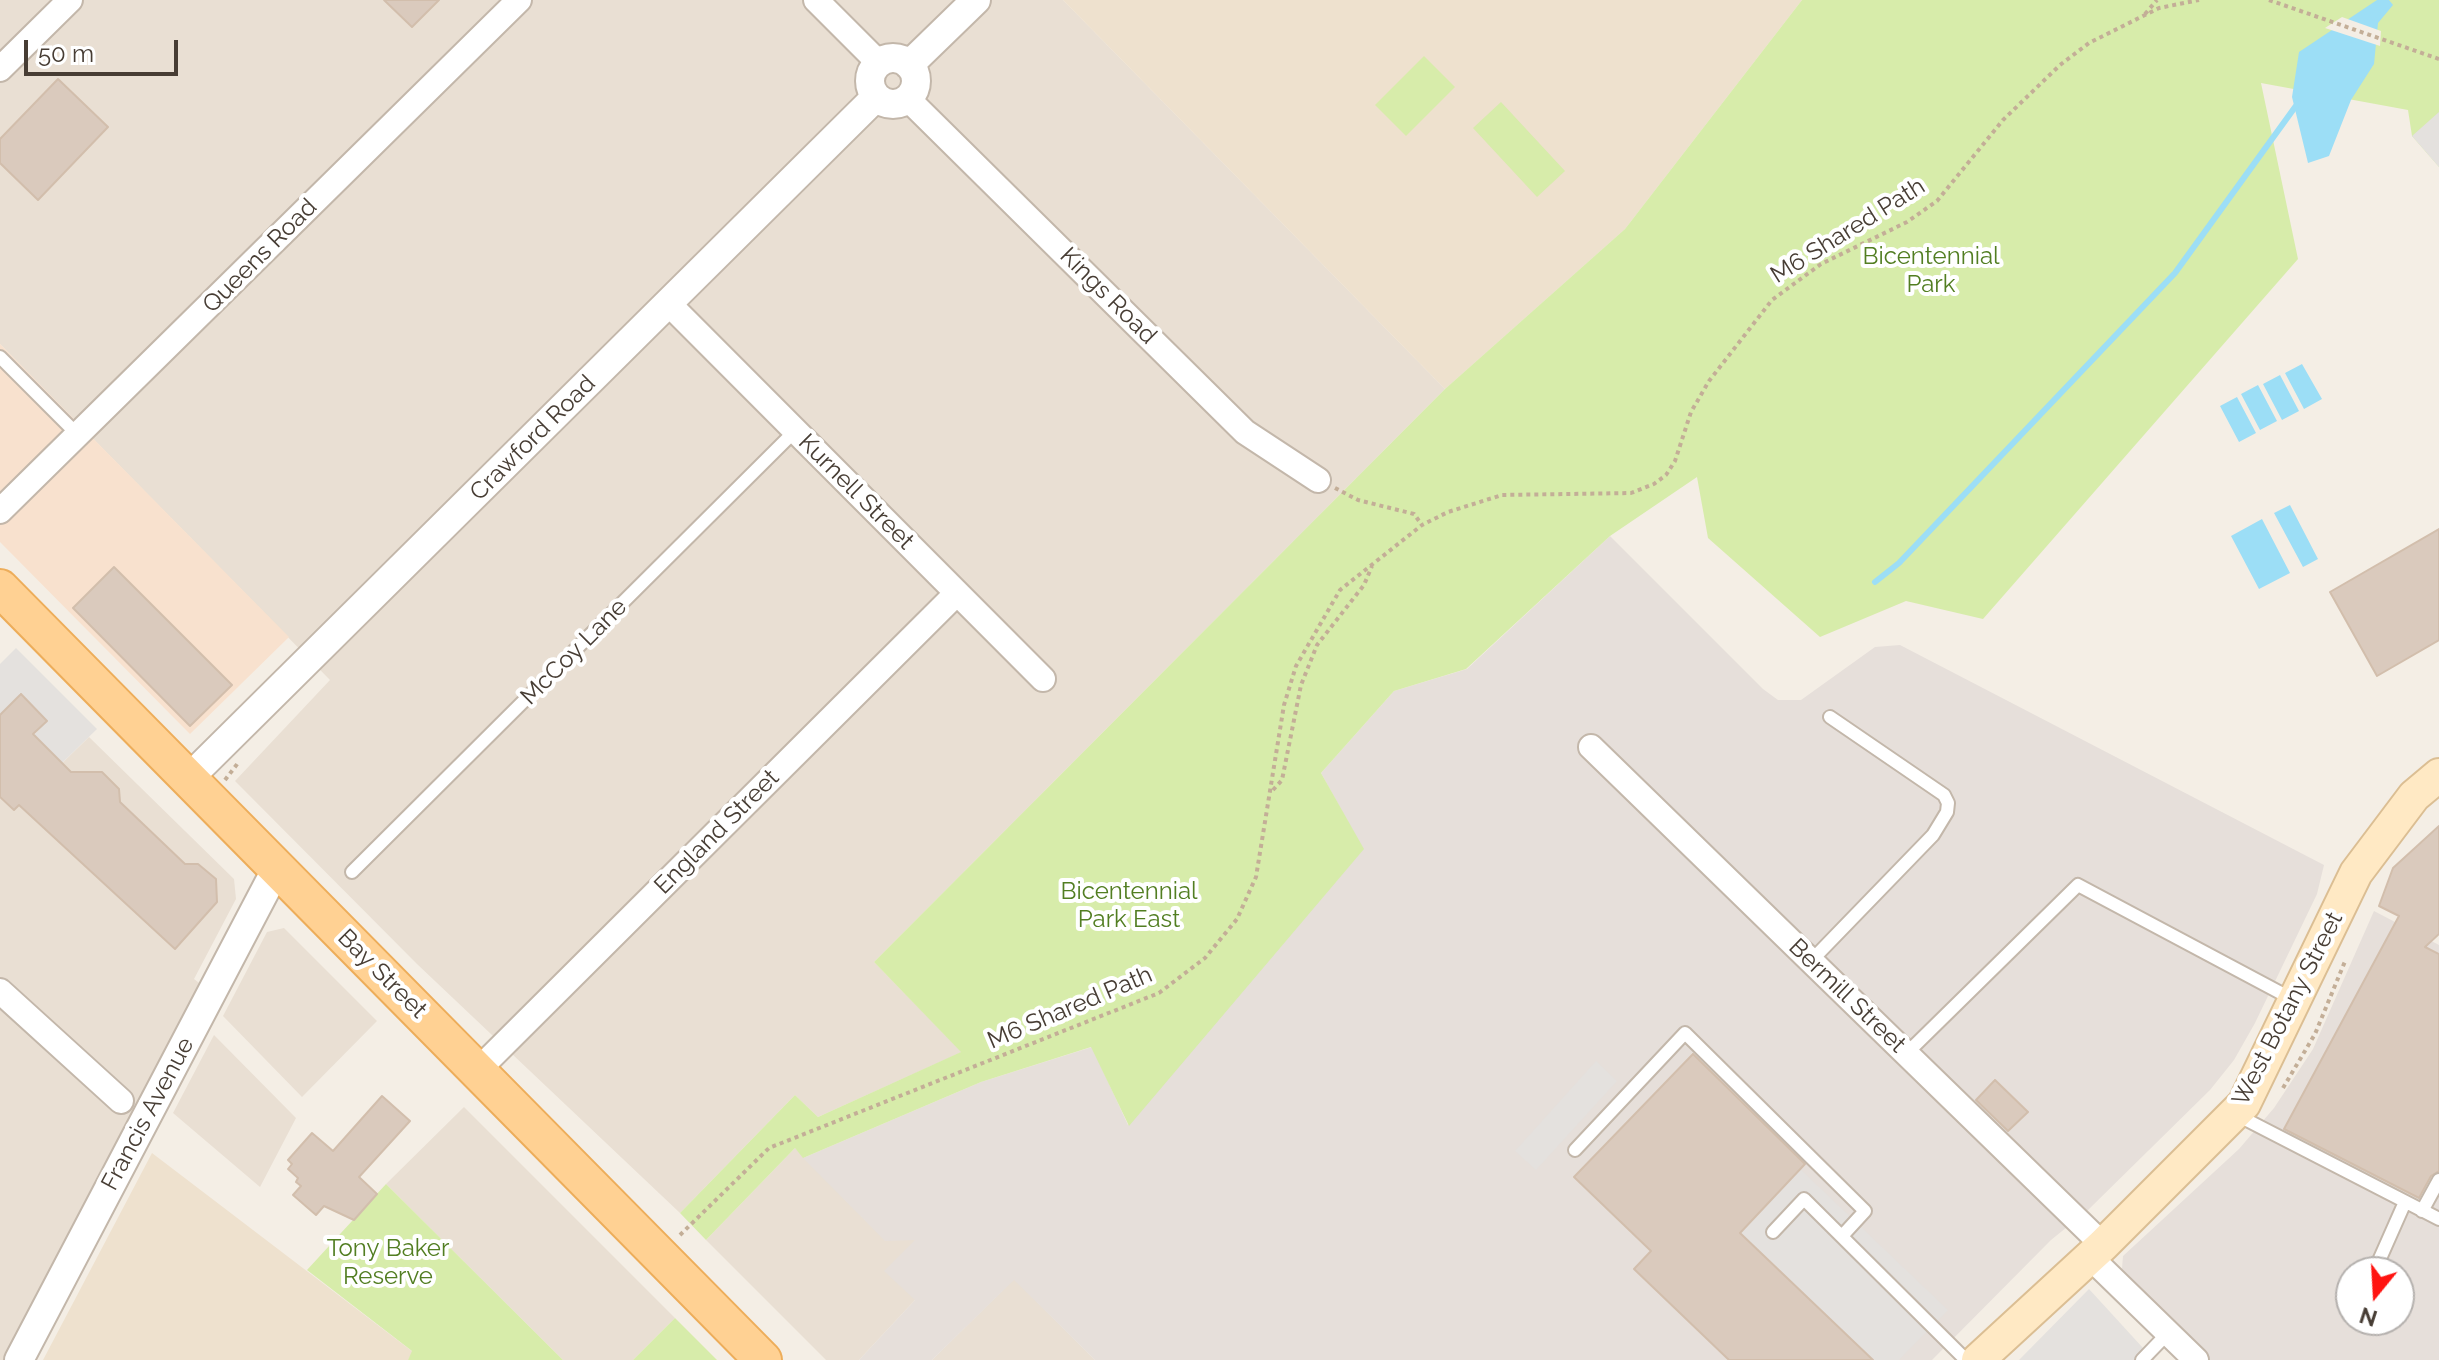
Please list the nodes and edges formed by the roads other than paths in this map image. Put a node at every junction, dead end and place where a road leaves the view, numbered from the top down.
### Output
1 (519, 0) edge
2 (816, 0) edge
3 (976, 0) edge
4 (65, 1) edge
5 (879, 63) junction
6 (909, 65) junction
7 (0, 69) edge
8 (876, 97) junction
9 (908, 99) junction
10 (669, 304) junction
11 (0, 357) edge
12 (795, 431) junction
13 (78, 435) junction
14 (1318, 480) road end
15 (0, 511) edge
16 (0, 588) edge
17 (957, 593) junction
18 (1043, 679) dead end
19 (1830, 717) dead end
20 (1591, 747) dead end
21 (2439, 775) edge
22 (189, 778) junction
23 (277, 868) junction
24 (352, 872) dead end
25 (1811, 961) junction
26 (0, 991) edge
27 (2295, 1000) junction
28 (1906, 1054) junction
29 (477, 1071) junction
30 (121, 1101) dead end
31 (2235, 1113) junction
32 (1575, 1150) dead end
33 (2439, 1180) edge
34 (2405, 1202) junction
35 (2422, 1211) junction
36 (2439, 1219) edge
37 (1773, 1232) dead end
38 (1842, 1236) junction
39 (2096, 1251) junction
40 (2381, 1256) edge
41 (2168, 1333) junction
42 (24, 1358) edge
43 (763, 1360) edge
44 (1966, 1360) edge
45 (1978, 1360) edge
46 (2142, 1360) edge
47 (2196, 1360) edge

1 - 13 street, Queens Road
2 - 5 street
3 - 6 street
4 - 7 street
5 - 6 street
5 - 8 street
6 - 9 street
8 - 9 street
8 - 10 street, Crawford Road
9 - 14 street, Kings Road
10 - 12 street, Kurnell Street
10 - 22 street, Crawford Road
11 - 13 lane
12 - 17 street, Kurnell Street
12 - 24 lane, McCoy Lane
13 - 15 street, Queens Road
16 - 22 main road, Bay Street
17 - 18 street, Kurnell Street
17 - 29 street, England Street
19 - 25 lane
20 - 25 street, Bermill Street
21 - 27 main road, West Botany Street
22 - 23 main road, Bay Street
23 - 29 main road, Bay Street
23 - 42 street, Francis Avenue
25 - 28 street, Bermill Street
26 - 30 street
27 - 28 lane
27 - 31 main road, West Botany Street
28 - 39 street, Bermill Street
29 - 43 main road, Bay Street
31 - 34 lane
31 - 39 main road, West Botany Street
32 - 38 lane
33 - 35 lane
34 - 35 lane
34 - 40 lane
35 - 36 lane
37 - 38 lane
38 - 44 lane
39 - 41 street, Bermill Street
39 - 45 main road, West Botany Street
41 - 46 lane
41 - 47 street, Bermill Street

